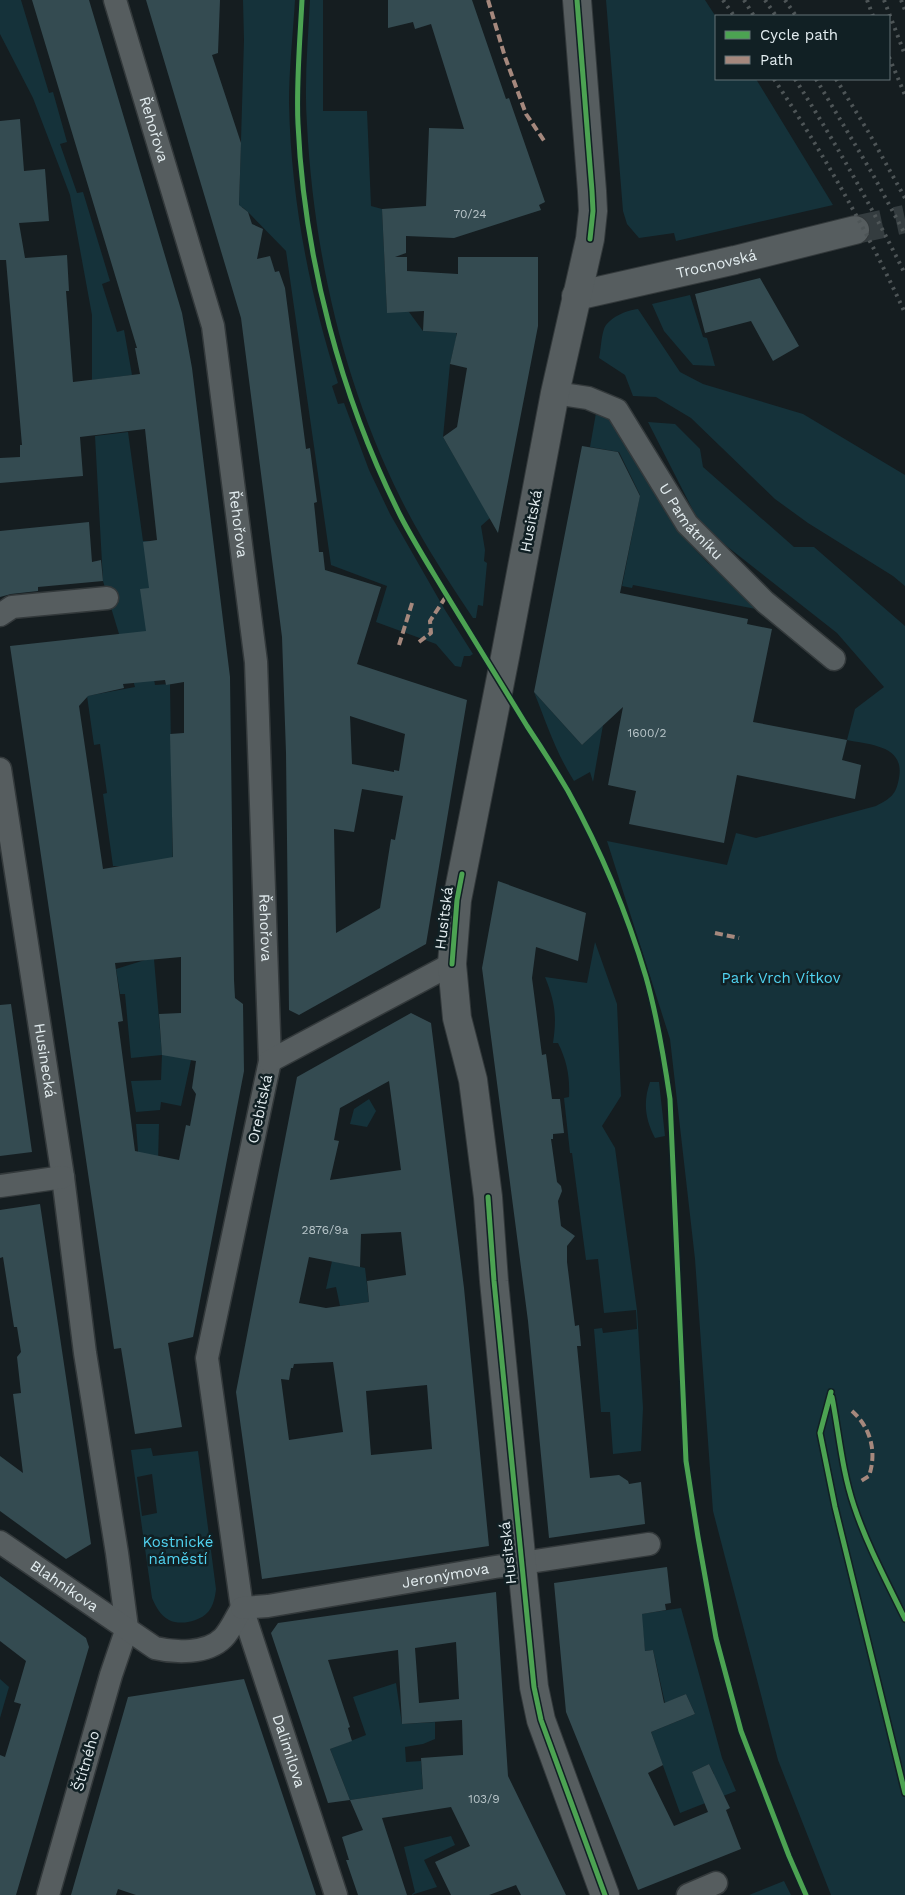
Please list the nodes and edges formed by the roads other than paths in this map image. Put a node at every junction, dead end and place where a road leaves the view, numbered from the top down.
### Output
1 (115, 0) edge
2 (577, 0) edge
3 (855, 230) tunnel mouth
4 (576, 296) junction
5 (555, 393) junction
6 (107, 598) dead end
7 (0, 615) edge
8 (834, 659) dead end
9 (0, 769) edge
10 (452, 964) junction
11 (270, 1061) junction
12 (63, 1177) junction
13 (0, 1186) edge
14 (0, 1542) edge
15 (649, 1544) dead end
16 (522, 1563) junction
17 (242, 1608) junction
18 (127, 1628) junction
19 (716, 1883) dead end
20 (48, 1895) edge
21 (336, 1895) edge
22 (605, 1895) edge
23 (688, 1895) edge

1 - 11 street, Řehořova
2 - 4 main road, Husitská
3 - 4 main road, Trocnovská
4 - 5 main road, Husitská
5 - 8 street, U Památníku
5 - 10 main road, Husitská
6 - 7 street
9 - 12 street, Husinecká
10 - 11 street, Orebitská
10 - 16 main road, Husitská
11 - 17 street, Orebitská
12 - 13 street
12 - 18 street, Husinecká
14 - 18 street, Blahníkova
15 - 16 street, Jeronýmova
16 - 17 street, Jeronýmova
16 - 22 main road, Husitská
17 - 18 street
17 - 21 street, Dalimilova
18 - 20 street, Štítného
19 - 23 street

